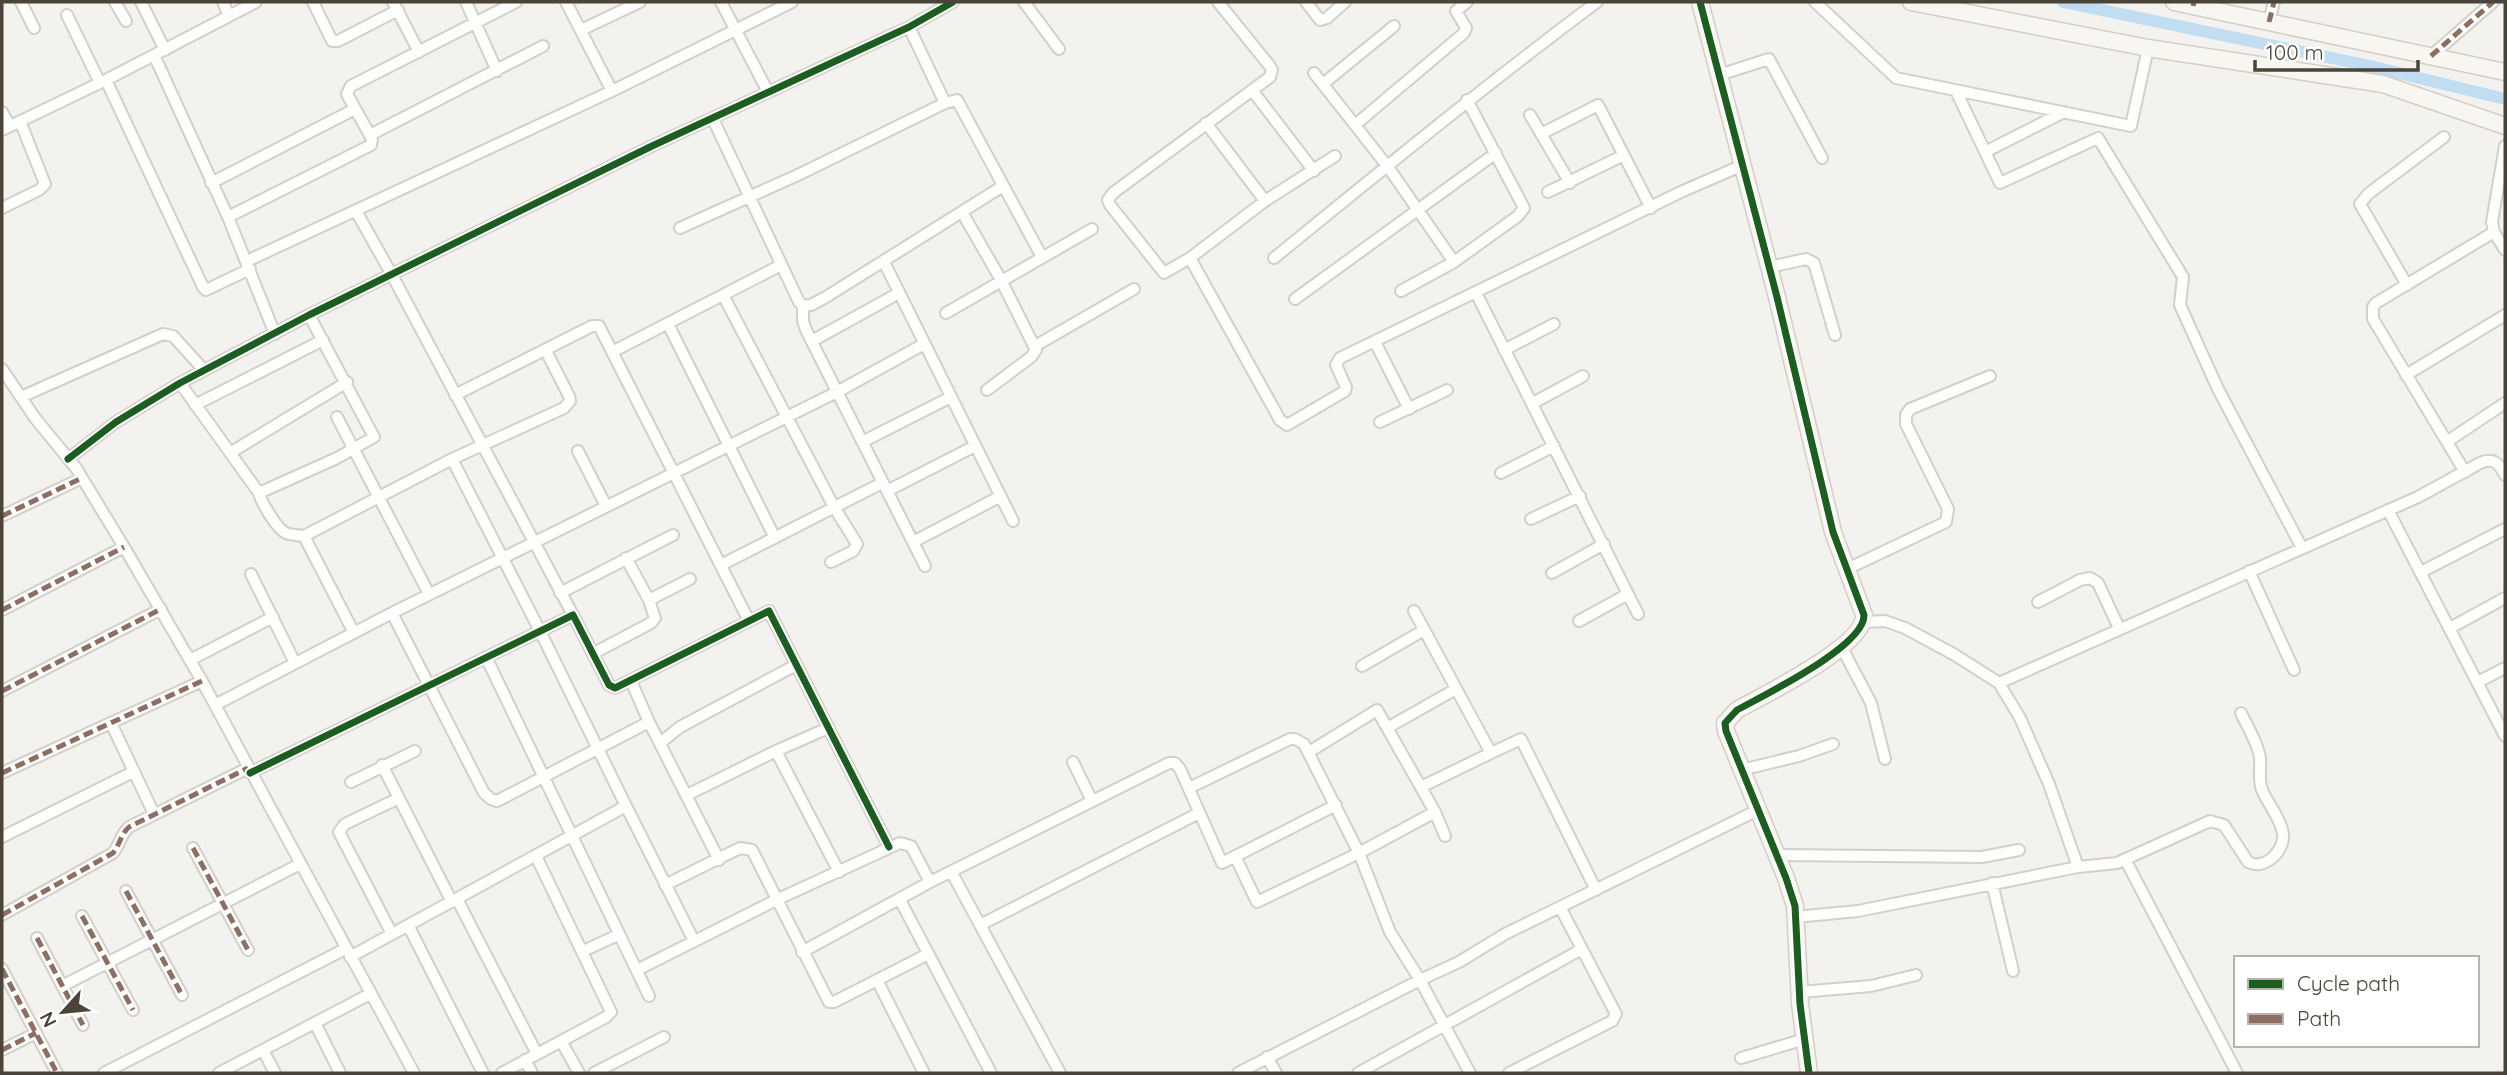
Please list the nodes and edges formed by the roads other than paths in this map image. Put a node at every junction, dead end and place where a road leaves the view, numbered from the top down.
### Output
1 (21, 2) edge
2 (115, 2) edge
3 (141, 2) edge
4 (223, 2) edge
5 (256, 2) edge
6 (313, 2) edge
7 (466, 2) edge
8 (516, 2) edge
9 (566, 2) edge
10 (640, 2) edge
11 (721, 2) edge
12 (792, 2) edge
13 (953, 2) edge
14 (1024, 2) edge
15 (1218, 2) edge
16 (1306, 2) edge
17 (1345, 2) edge
18 (1467, 2) edge
19 (1597, 2) edge
20 (1700, 2) edge
21 (1815, 2) edge
22 (1911, 2) edge
23 (2174, 2) edge
24 (2274, 2) edge
25 (2493, 2) edge
26 (2194, 4) edge
27 (396, 6) edge
28 (67, 15) dead end
29 (229, 16) junction
30 (126, 21) dead end
31 (2269, 22) junction
32 (477, 23) junction
33 (1394, 26) dead end
34 (909, 27) junction
35 (34, 28) dead end
36 (581, 30) junction
37 (735, 30) junction
38 (543, 46) dead end
39 (2148, 48) junction
40 (1059, 49) dead end
41 (165, 50) junction
42 (419, 52) junction
43 (154, 55) junction
44 (2431, 56) junction
45 (497, 71) junction
46 (1314, 72) dead end
47 (2505, 72) edge
48 (1719, 75) junction
49 (103, 81) junction
50 (1323, 83) junction
51 (1252, 90) junction
52 (1956, 90) junction
53 (612, 91) junction
54 (768, 92) junction
55 (1467, 100) junction
56 (945, 103) junction
57 (355, 109) junction
58 (2, 112) edge
59 (2064, 112) junction
60 (1530, 115) dead end
61 (713, 118) junction
62 (1206, 123) junction
63 (11, 125) edge
64 (1355, 125) junction
65 (2505, 126) edge
66 (1541, 134) junction
67 (370, 135) junction
68 (2444, 137) dead end
69 (2505, 146) edge
70 (1986, 152) junction
71 (1496, 153) junction
72 (1624, 155) junction
73 (1335, 156) dead end
74 (1822, 158) dead end
75 (1742, 165) junction
76 (1388, 167) junction
77 (1314, 171) junction
78 (211, 183) junction
79 (1570, 183) junction
80 (1003, 186) junction
81 (1548, 192) dead end
82 (749, 197) junction
83 (1265, 201) junction
84 (2, 208) edge
85 (1651, 208) junction
86 (1418, 209) junction
87 (356, 211) junction
88 (962, 212) junction
89 (228, 217) junction
90 (680, 228) dead end
91 (1092, 229) dead end
92 (2494, 232) junction
93 (2505, 250) edge
94 (1042, 257) junction
95 (1190, 258) junction
96 (1273, 258) dead end
97 (884, 262) junction
98 (1454, 262) junction
99 (248, 265) junction
100 (781, 265) junction
101 (1769, 267) junction
102 (392, 275) junction
103 (1001, 280) junction
104 (2407, 285) junction
105 (1134, 289) dead end
106 (1401, 291) dead end
107 (899, 293) junction
108 (1476, 293) junction
109 (723, 295) junction
110 (1295, 299) dead end
111 (803, 306) junction
112 (946, 313) dead end
113 (309, 315) junction
114 (2505, 315) edge
115 (668, 324) junction
116 (1554, 324) dead end
117 (275, 334) junction
118 (1835, 335) dead end
119 (323, 340) junction
120 (812, 341) junction
121 (1374, 342) junction
122 (924, 344) junction
123 (1035, 346) junction
124 (1504, 350) junction
125 (546, 351) junction
126 (612, 352) junction
127 (2, 369) edge
128 (204, 370) junction
129 (2406, 375) junction
130 (1583, 376) dead end
131 (1990, 376) dead end
132 (347, 382) junction
133 (180, 383) junction
134 (987, 390) dead end
135 (1447, 390) dead end
136 (837, 392) junction
137 (455, 395) junction
138 (21, 397) junction
139 (951, 397) junction
140 (1533, 403) junction
141 (2505, 403) edge
142 (195, 405) junction
143 (1409, 409) junction
144 (786, 416) junction
145 (337, 417) dead end
146 (1380, 422) dead end
147 (2448, 441) junction
148 (862, 442) junction
149 (727, 445) junction
150 (482, 446) junction
151 (975, 446) junction
152 (1554, 446) junction
153 (354, 447) junction
154 (578, 451) dead end
155 (230, 453) junction
156 (68, 459) junction
157 (452, 459) junction
158 (672, 472) junction
159 (2465, 472) junction
160 (1501, 474) dead end
161 (2505, 475) edge
162 (82, 478) junction
163 (885, 487) junction
164 (259, 493) junction
165 (380, 496) junction
166 (1001, 496) junction
167 (1580, 496) junction
168 (606, 506) junction
169 (834, 507) junction
170 (2388, 510) junction
171 (2, 516) edge
172 (1531, 519) dead end
173 (1013, 522) dead end
174 (2505, 529) edge
175 (673, 535) dead end
176 (304, 536) junction
177 (775, 538) junction
178 (533, 542) junction
179 (912, 542) junction
180 (1604, 544) junction
181 (124, 547) junction
182 (2302, 548) junction
183 (502, 558) junction
184 (626, 558) junction
185 (831, 562) dead end
186 (721, 565) junction
187 (925, 566) dead end
188 (1847, 569) junction
189 (2249, 571) junction
190 (2421, 572) junction
191 (1552, 573) dead end
192 (251, 574) dead end
193 (690, 579) dead end
194 (560, 593) junction
195 (429, 594) junction
196 (1628, 594) junction
197 (2505, 598) edge
198 (649, 600) junction
199 (2038, 602) dead end
200 (160, 609) junction
201 (2, 610) edge
202 (1414, 611) dead end
203 (392, 613) junction
204 (1639, 614) dead end
205 (573, 615) junction
206 (273, 617) junction
207 (749, 621) junction
208 (1580, 621) dead end
209 (1864, 622) junction
210 (2119, 628) junction
211 (2450, 628) junction
212 (1424, 630) junction
213 (540, 631) junction
214 (354, 633) junction
215 (1842, 648) junction
216 (594, 653) junction
217 (486, 657) junction
218 (190, 660) junction
219 (295, 663) junction
220 (796, 665) junction
221 (1363, 666) dead end
222 (2505, 668) edge
223 (2294, 670) dead end
224 (202, 681) junction
225 (631, 681) junction
226 (2478, 682) junction
227 (1999, 683) junction
228 (428, 685) junction
229 (1456, 689) junction
230 (2, 691) edge
231 (215, 705) junction
232 (2241, 713) dead end
233 (649, 722) junction
234 (111, 723) junction
235 (828, 728) junction
236 (1387, 729) junction
237 (2505, 736) edge
238 (660, 743) junction
239 (1833, 744) dead end
240 (597, 748) junction
241 (415, 751) dead end
242 (776, 751) junction
243 (1309, 752) junction
244 (1491, 753) junction
245 (1885, 759) dead end
246 (1073, 762) dead end
247 (383, 765) junction
248 (249, 770) junction
249 (1741, 770) junction
250 (133, 772) junction
251 (2, 773) edge
252 (544, 776) junction
253 (351, 782) dead end
254 (1421, 787) junction
255 (1189, 788) junction
256 (687, 795) junction
257 (399, 797) junction
258 (1092, 801) junction
259 (1336, 805) junction
260 (626, 806) junction
261 (1758, 810) junction
262 (1435, 811) junction
263 (1199, 813) junction
264 (154, 814) junction
265 (571, 835) junction
266 (1445, 836) dead end
267 (2, 837) edge
268 (889, 847) junction
269 (193, 848) dead end
270 (2019, 850) dead end
271 (1359, 853) junction
272 (1777, 855) junction
273 (536, 856) junction
274 (1235, 856) junction
275 (719, 860) junction
276 (2126, 860) junction
277 (300, 864) junction
278 (2078, 867) junction
279 (839, 872) junction
280 (952, 873) junction
281 (930, 883) junction
282 (1992, 883) junction
283 (665, 885) junction
284 (1596, 890) junction
285 (126, 891) dead end
286 (455, 900) junction
287 (776, 900) junction
288 (900, 900) junction
289 (223, 904) junction
290 (1560, 907) junction
291 (2, 915) edge
292 (82, 916) dead end
293 (1796, 918) junction
294 (408, 925) junction
295 (980, 925) junction
296 (392, 934) junction
297 (618, 934) junction
298 (37, 938) dead end
299 (152, 940) junction
300 (695, 941) junction
301 (1582, 949) junction
302 (248, 950) dead end
303 (583, 951) junction
304 (802, 952) junction
305 (348, 953) junction
306 (928, 954) junction
307 (107, 963) junction
308 (2, 969) edge
309 (637, 970) junction
310 (2013, 971) dead end
311 (1916, 975) dead end
312 (1420, 980) junction
313 (877, 981) junction
314 (62, 986) junction
315 (1800, 992) junction
316 (370, 994) junction
317 (182, 995) dead end
318 (649, 996) dead end
319 (133, 1010) dead end
320 (315, 1023) junction
321 (83, 1025) dead end
322 (1445, 1025) junction
323 (36, 1033) junction
324 (664, 1037) dead end
325 (1805, 1039) junction
326 (561, 1041) junction
327 (2, 1050) edge
328 (263, 1050) junction
329 (537, 1054) junction
330 (1268, 1057) junction
331 (1741, 1058) dead end
332 (525, 1060) junction
333 (111, 1072) edge
334 (57, 1073) edge
335 (219, 1073) edge
336 (275, 1073) edge
337 (340, 1073) edge
338 (414, 1073) edge
339 (483, 1073) edge
340 (502, 1073) edge
341 (532, 1073) edge
342 (579, 1073) edge
343 (594, 1073) edge
344 (924, 1073) edge
345 (991, 1073) edge
346 (1060, 1073) edge
347 (1238, 1073) edge
348 (1276, 1073) edge
349 (1358, 1073) edge
350 (1470, 1073) edge
351 (1509, 1073) edge
352 (1809, 1073) edge
353 (2237, 1073) edge

1 - 35 street
2 - 30 street
3 - 41 street
4 - 29 street
5 - 29 street
6 - 27 street
7 - 32 street
8 - 32 street
9 - 36 street
10 - 36 street
11 - 37 street
12 - 37 street
13 - 34 street
14 - 40 street
15 - 51 street
16 - 17 street
18 - 64 street
19 - 55 street
20 - 48 street
21 - 52 street
22 - 39 street
23 - 26 street
24 - 31 street
25 - 44 street
26 - 31 street
27 - 42 street
28 - 49 street
29 - 41 street
31 - 44 street
32 - 42 street
32 - 45 street
33 - 50 street
34 - 54 street
34 - 56 street
36 - 53 street
37 - 53 street
37 - 54 street
38 - 45 street
39 - 59 street
39 - 65 street
41 - 43 street
42 - 57 street
43 - 49 street
43 - 78 street
44 - 47 street
45 - 67 street
46 - 50 street
48 - 74 street
48 - 75 street
49 - 63 street
49 - 99 street
50 - 64 street
51 - 62 street
51 - 77 street
52 - 59 street
52 - 70 street
53 - 87 street
54 - 61 street
55 - 71 street
55 - 76 street
56 - 80 street
56 - 82 street
57 - 67 street
57 - 78 street
58 - 63 street
59 - 70 street
60 - 66 street
61 - 82 street
61 - 102 street
62 - 83 street
62 - 95 street
63 - 84 street
64 - 76 street
66 - 72 street
66 - 79 street
67 - 89 street
68 - 104 street
69 - 92 street
70 - 182 street
71 - 86 street
71 - 98 street
72 - 79 street
72 - 85 street
73 - 77 street
75 - 85 street
75 - 101 street
76 - 86 street
76 - 96 street
77 - 83 street
78 - 89 street
79 - 81 street
80 - 88 street
80 - 94 street
82 - 90 street
82 - 100 street
83 - 95 street
85 - 108 street
86 - 98 street
86 - 110 street
87 - 99 street
87 - 102 street
88 - 97 street
88 - 103 street
89 - 99 street
91 - 94 street
92 - 93 street
92 - 104 street
94 - 103 street
95 - 121 street
97 - 107 street
97 - 111 street
98 - 106 street
99 - 117 street
100 - 109 street
100 - 111 street
101 - 118 street
101 - 188 street
102 - 113 street
102 - 137 street
103 - 112 street
103 - 123 street
104 - 129 street
105 - 123 street
107 - 120 street
107 - 122 street
108 - 121 street
108 - 124 street
109 - 115 street
109 - 144 street
111 - 120 street
113 - 117 street
113 - 119 street
114 - 129 street
115 - 126 street
115 - 149 street
116 - 124 street
117 - 128 street
119 - 132 street
119 - 142 street
120 - 136 street
121 - 143 street
122 - 136 street
122 - 139 street
123 - 134 street
124 - 140 street
125 - 126 street
125 - 137 street
125 - 150 street
126 - 158 street
127 - 138 street
128 - 133 street
128 - 138 street
129 - 147 street
130 - 140 street
131 - 188 street
132 - 153 street
132 - 155 street
133 - 142 street
133 - 156 street
135 - 143 street
136 - 144 street
136 - 148 street
137 - 150 street
138 - 156 street
139 - 148 street
139 - 151 street
140 - 152 street
141 - 147 street
142 - 155 street
143 - 146 street
144 - 149 street
144 - 169 street
145 - 153 street
147 - 159 street
148 - 163 street
149 - 158 street
149 - 177 street
150 - 157 street
150 - 178 street
151 - 163 street
151 - 166 street
152 - 160 street
152 - 167 street
153 - 164 street
153 - 165 street
154 - 168 street
155 - 164 street
156 - 162 street
157 - 165 street
157 - 183 street
158 - 168 street
158 - 186 street
159 - 161 street
159 - 170 street
162 - 171 street
162 - 181 street
163 - 169 street
163 - 179 street
164 - 176 street
165 - 176 street
165 - 195 street
166 - 173 street
166 - 179 street
167 - 172 street
167 - 180 street
168 - 178 street
169 - 177 street
169 - 185 street
170 - 182 street
170 - 190 street
174 - 190 street
175 - 184 street
176 - 214 street
177 - 186 street
178 - 183 street
178 - 194 street
179 - 187 street
180 - 191 street
180 - 196 street
181 - 200 street
181 - 201 street
182 - 189 street
183 - 195 street
183 - 213 street
184 - 194 street
184 - 198 street
186 - 207 street
188 - 209 street
189 - 210 street
189 - 223 street
190 - 211 street
192 - 206 street
193 - 198 street
194 - 205 street
195 - 203 street
196 - 204 street
196 - 208 street
197 - 211 street
198 - 216 street
199 - 210 street
200 - 218 street
200 - 230 street
202 - 212 street
203 - 214 street
203 - 228 street
205 - 213 street
205 - 216 street
206 - 218 street
206 - 219 street
207 - 220 street
207 - 225 street
209 - 215 street
209 - 227 street
210 - 227 street
211 - 226 street
212 - 221 street
212 - 229 street
213 - 217 street
213 - 240 street
214 - 219 street
215 - 245 street
215 - 249 street
216 - 225 street
217 - 228 street
217 - 252 street
218 - 224 street
219 - 231 street
220 - 235 street
220 - 238 street
222 - 226 street
224 - 231 street
224 - 234 street
225 - 233 street
226 - 237 street
227 - 278 street
228 - 248 street
228 - 252 street
229 - 236 street
229 - 244 street
231 - 248 street
232 - 276 street
233 - 238 street
233 - 240 street
234 - 250 street
234 - 251 street
235 - 242 street
235 - 268 street
236 - 243 street
236 - 254 street
238 - 256 street
239 - 249 street
240 - 252 street
240 - 260 street
241 - 247 street
242 - 256 street
242 - 279 street
243 - 255 street
243 - 259 street
244 - 254 street
244 - 284 street
246 - 258 street
247 - 253 street
247 - 257 street
248 - 264 street
248 - 277 street
249 - 261 street
250 - 264 street
250 - 267 street
252 - 265 street
254 - 262 street
255 - 258 street
255 - 263 street
256 - 275 street
257 - 286 street
257 - 296 street
258 - 280 street
259 - 271 street
259 - 274 street
260 - 265 street
260 - 283 street
261 - 272 street
261 - 284 street
262 - 266 street
262 - 271 street
263 - 274 street
263 - 295 street
264 - 291 street
265 - 273 street
265 - 297 street
268 - 279 street
268 - 281 street
269 - 289 street
270 - 272 street
271 - 274 street
271 - 312 street
272 - 293 street
273 - 286 street
273 - 303 street
275 - 283 street
275 - 287 street
276 - 278 street
276 - 353 street
277 - 289 street
277 - 305 street
278 - 282 street
279 - 287 street
280 - 281 street
280 - 295 street
281 - 288 street
282 - 293 street
282 - 310 street
283 - 300 street
284 - 290 street
285 - 299 street
286 - 294 street
286 - 329 street
287 - 300 street
287 - 304 street
288 - 304 street
288 - 306 street
289 - 299 street
289 - 302 street
290 - 301 street
290 - 312 street
292 - 307 street
293 - 315 street
294 - 296 street
294 - 339 street
295 - 346 street
296 - 305 street
297 - 303 street
297 - 309 street
298 - 314 street
299 - 307 street
299 - 317 street
300 - 309 street
301 - 322 street
301 - 351 street
303 - 326 street
304 - 313 street
305 - 316 street
305 - 333 street
306 - 313 street
306 - 345 street
307 - 314 street
307 - 319 street
308 - 323 street
309 - 318 street
311 - 315 street
312 - 322 street
312 - 330 street
313 - 344 street
314 - 321 street
315 - 325 street
316 - 320 street
316 - 338 street
320 - 328 street
320 - 337 street
322 - 349 street
322 - 350 street
323 - 327 street
323 - 334 street
324 - 343 street
325 - 331 street
325 - 352 street
326 - 329 street
326 - 342 street
328 - 335 street
328 - 336 street
329 - 332 street
330 - 347 street
330 - 348 street
332 - 340 street
332 - 341 street

